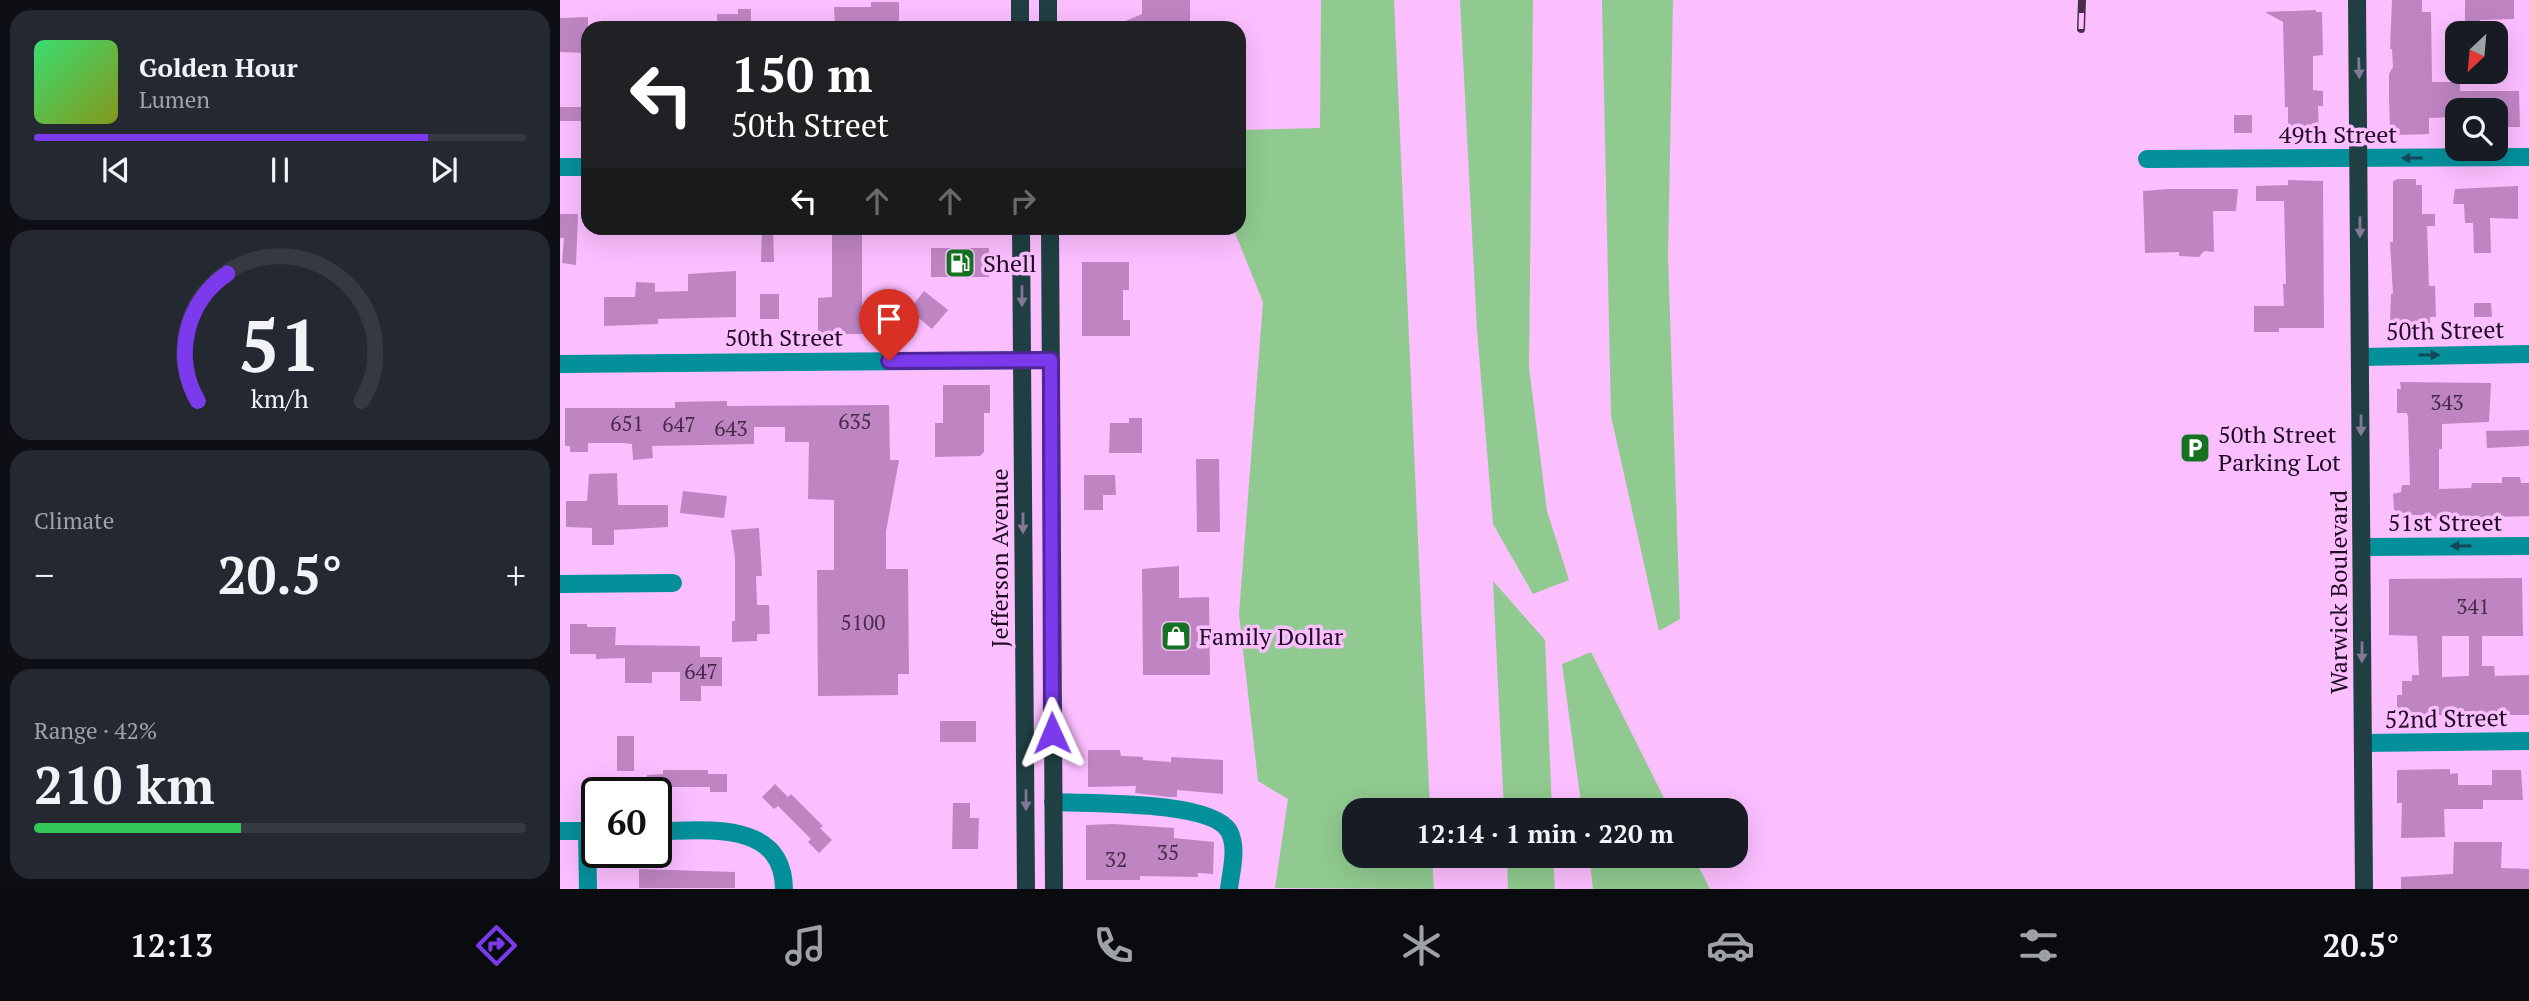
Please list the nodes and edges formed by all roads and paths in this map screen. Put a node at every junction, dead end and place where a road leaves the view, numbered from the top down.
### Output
1 (1020, 0) edge
2 (1048, 0) edge
3 (2357, 0) edge
4 (1020, 21) edge
5 (1048, 21) edge
6 (2529, 157) edge
7 (2360, 158) junction
8 (2147, 159) dead end
9 (560, 167) edge
10 (581, 167) edge
11 (1021, 235) edge
12 (1050, 235) edge
13 (2529, 354) edge
14 (2361, 356) junction
15 (1022, 360) junction
16 (1051, 360) junction
17 (560, 364) edge
18 (2529, 546) edge
19 (2362, 547) junction
20 (560, 583) edge
21 (673, 583) dead end
22 (2529, 741) edge
23 (2363, 743) junction
24 (1053, 802) junction
25 (560, 831) edge
26 (581, 831) edge
27 (672, 831) edge
28 (589, 868) edge
29 (588, 889) edge
30 (784, 889) edge
31 (1026, 889) edge
32 (1054, 889) edge
33 (1229, 889) edge
34 (2364, 889) edge

1 - 4 main road
2 - 5 main road
3 -> 7 main road, Warwick Boulevard
6 -> 7 street, 49th Street
7 - 8 street, 49th Street
7 -> 14 main road, Warwick Boulevard
9 - 10 street
11 -> 15 main road, Jefferson Avenue
12 - 16 main road
14 -> 13 street, 50th Street
14 -> 19 main road, Warwick Boulevard
15 - 16 street, 50th Street
15 - 17 street, 50th Street
15 -> 31 main road, Jefferson Avenue
16 - 24 main road
18 -> 19 street, 51st Street
19 -> 23 main road, Warwick Boulevard
20 - 21 street
22 - 23 street, 52nd Street
23 - 34 main road, Warwick Boulevard
24 - 32 main road
24 - 33 street
25 - 26 street
27 - 30 street
28 - 29 street

